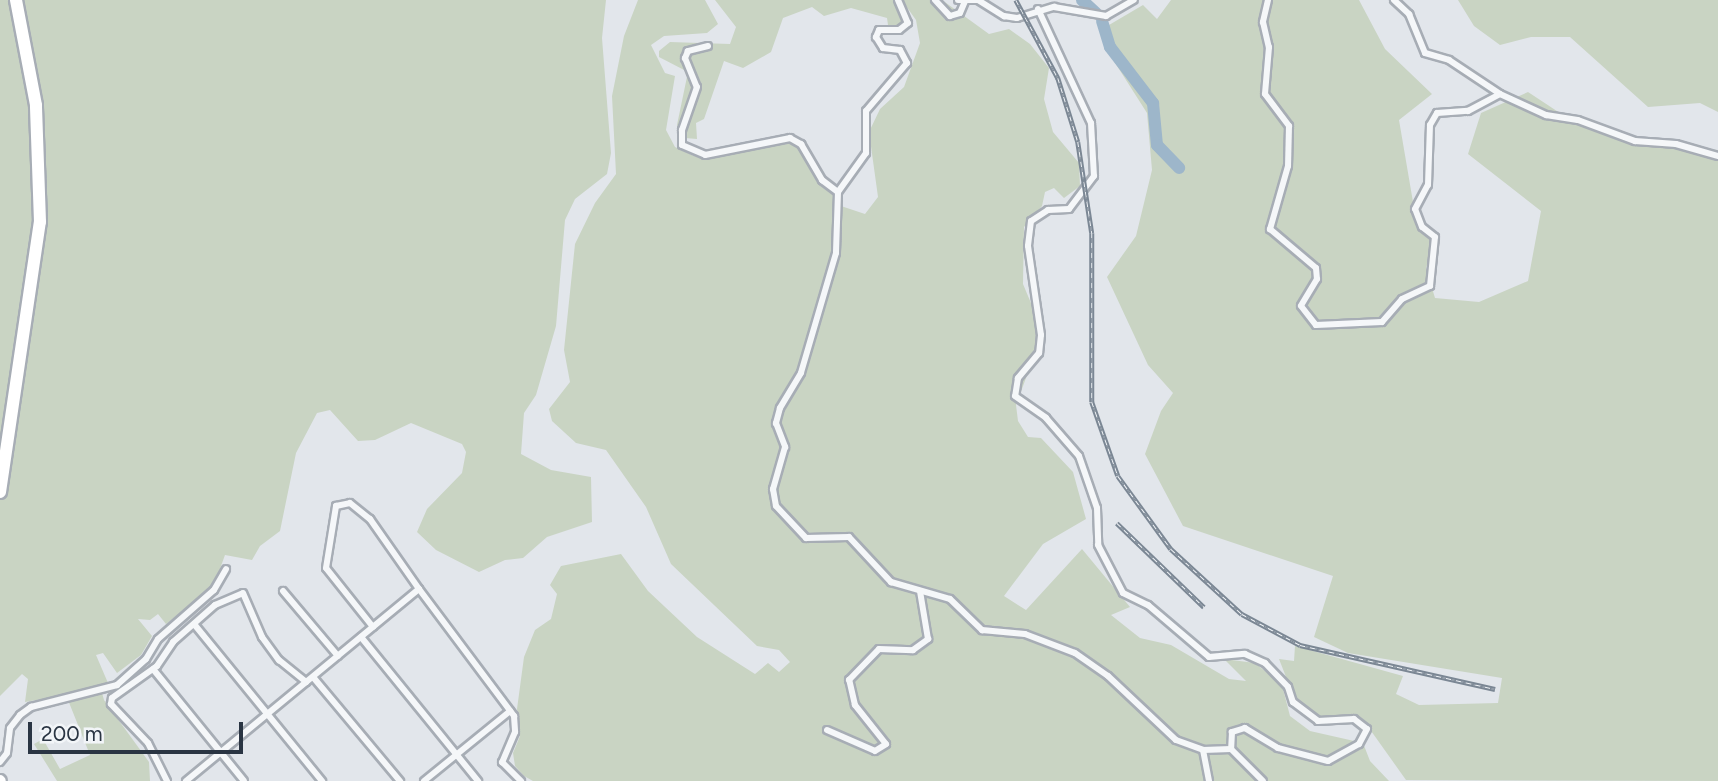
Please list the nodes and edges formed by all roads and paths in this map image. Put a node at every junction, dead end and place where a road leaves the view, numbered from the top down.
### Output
1 (16, 0) edge
2 (898, 0) edge
3 (934, 0) edge
4 (958, 0) edge
5 (1134, 0) edge
6 (1268, 0) edge
7 (1395, 0) edge
8 (965, 1) edge
9 (1038, 9) junction
10 (708, 46) dead end
11 (1500, 94) junction
12 (1718, 156) edge
13 (838, 192) junction
14 (0, 492) edge
15 (226, 569) dead end
16 (419, 589) junction
17 (283, 591) dead end
18 (920, 591) junction
19 (194, 624) junction
20 (373, 627) junction
21 (361, 637) junction
22 (338, 656) junction
23 (153, 669) junction
24 (313, 677) junction
25 (306, 682) junction
26 (510, 711) junction
27 (267, 714) junction
28 (827, 730) dead end
29 (1231, 749) junction
30 (1203, 750) junction
31 (220, 752) junction
32 (456, 755) junction
33 (0, 762) edge
34 (167, 781) edge
35 (186, 781) edge
36 (244, 781) edge
37 (322, 781) edge
38 (400, 781) edge
39 (424, 781) edge
40 (478, 781) edge
41 (521, 781) edge
42 (1209, 781) edge
43 (1263, 781) edge

1 - 14 highway
2 - 13 street
3 - 8 street
4 - 8 street
5 - 9 street
6 - 11 street
7 - 11 street
8 - 9 street
9 - 29 street
10 - 13 street
11 - 12 street
13 - 18 street
15 - 33 street
16 - 20 street
16 - 20 street
16 - 26 street
17 - 22 street
18 - 28 street
18 - 30 street
19 - 23 street
19 - 25 street
19 - 27 street
20 - 21 street
21 - 22 street
21 - 32 street
22 - 24 street
23 - 31 street
23 - 34 street
24 - 25 street
24 - 38 street
25 - 27 street
26 - 32 street
26 - 41 street
27 - 31 street
27 - 37 street
29 - 30 street
29 - 43 street
30 - 42 street
31 - 35 street
31 - 36 street
32 - 39 street
32 - 40 street

